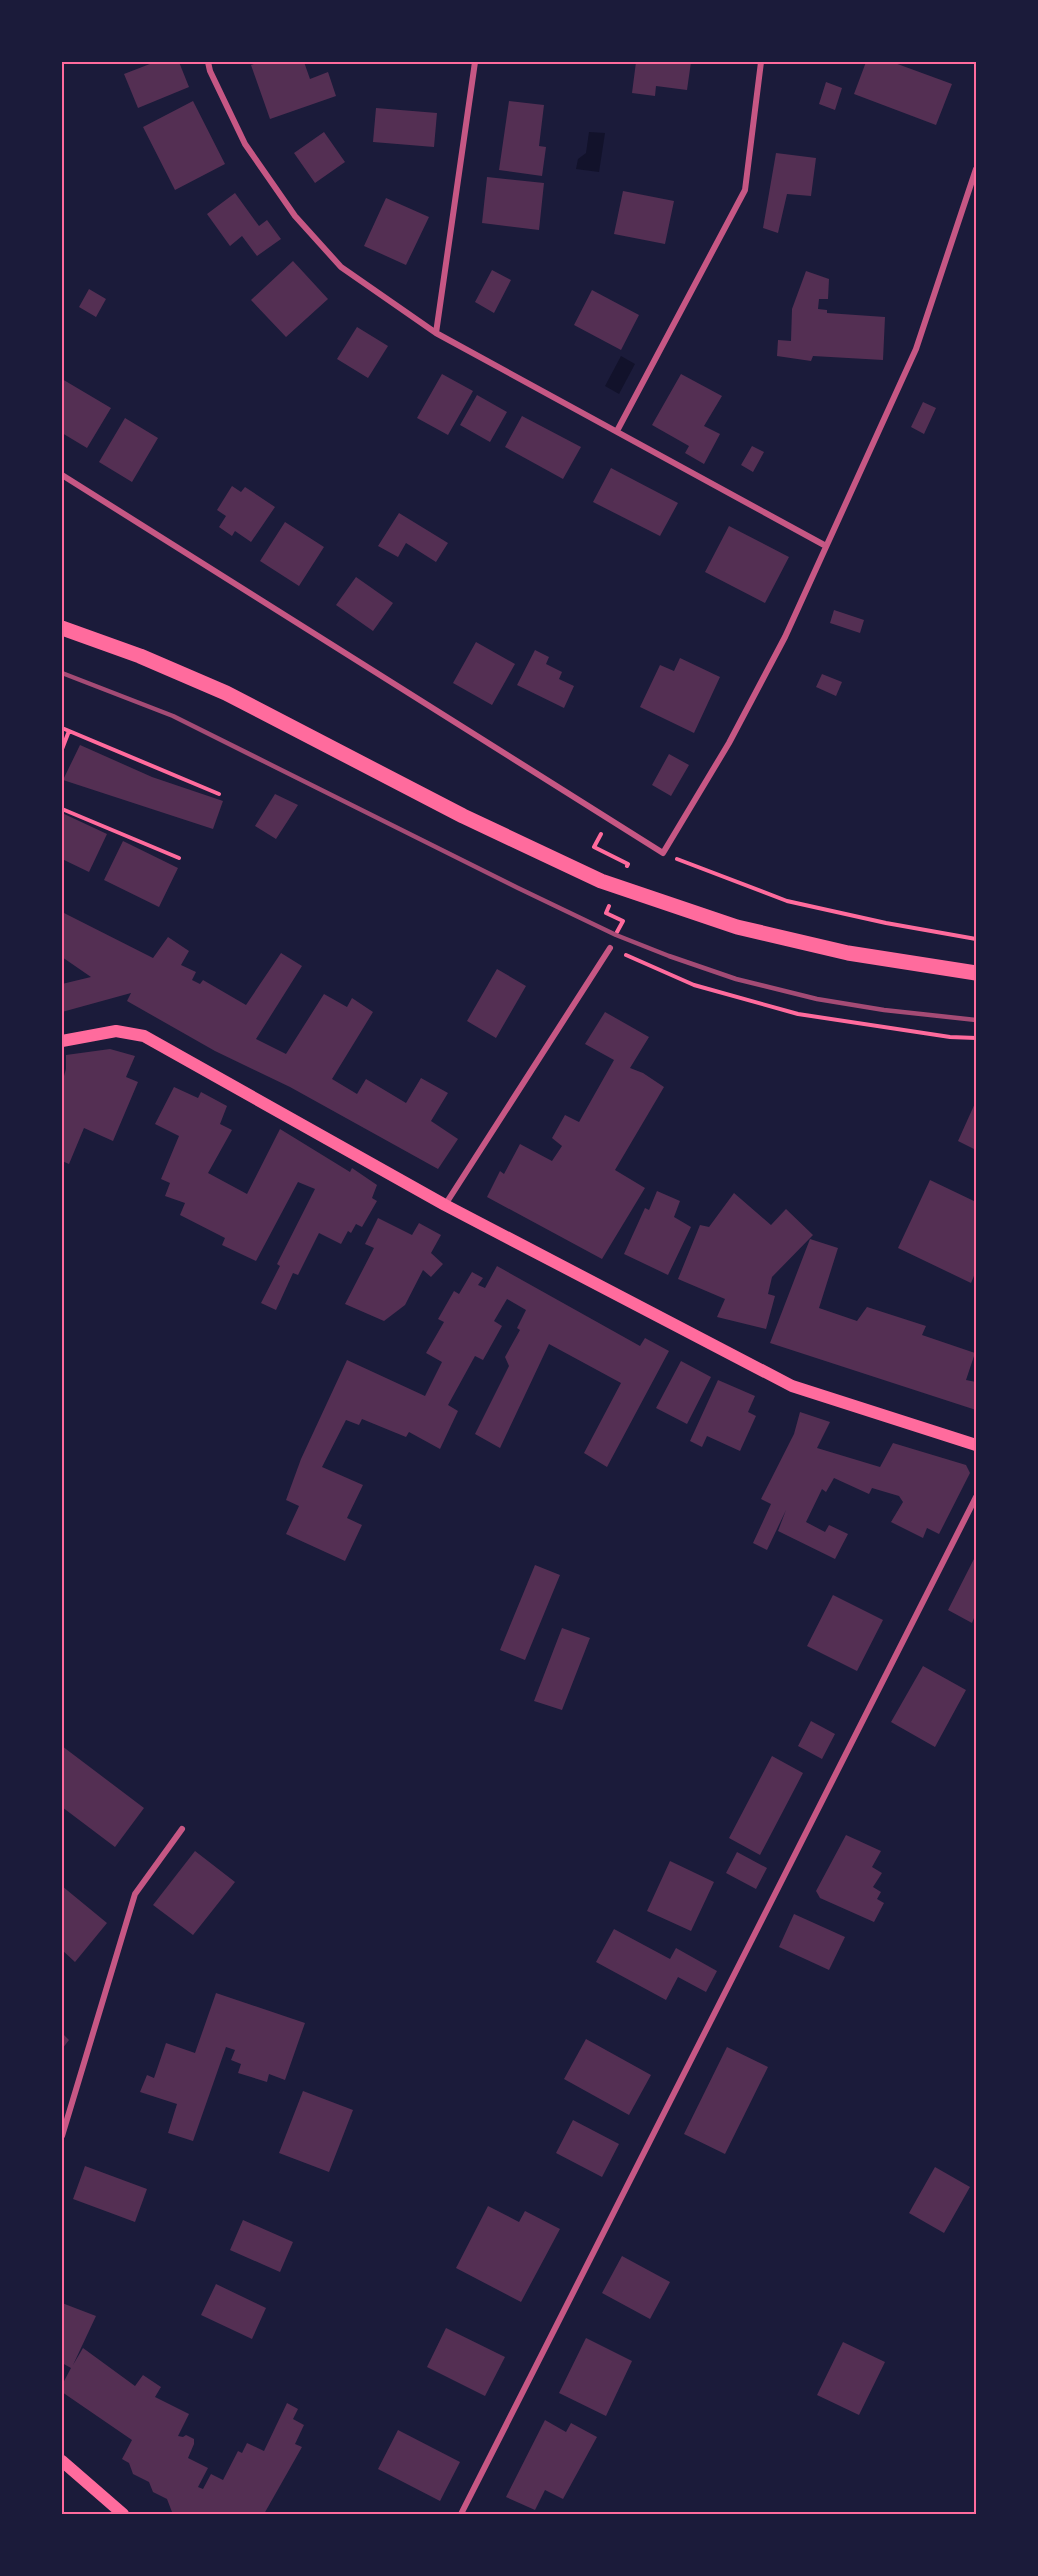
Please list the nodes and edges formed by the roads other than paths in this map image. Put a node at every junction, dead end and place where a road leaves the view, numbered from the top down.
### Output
1 (208, 62) edge
2 (474, 62) edge
3 (761, 62) edge
4 (976, 168) edge
5 (436, 333) junction
6 (617, 431) junction
7 (62, 476) edge
8 (826, 546) junction
9 (62, 628) edge
10 (610, 948) road end
11 (976, 973) edge
12 (62, 1041) edge
13 (445, 1205) junction
14 (976, 1445) edge
15 (976, 1497) edge
16 (182, 1829) dead end
17 (62, 2136) edge
18 (62, 2461) edge
19 (123, 2514) edge
20 (461, 2514) edge

1 - 5 street
2 - 5 street
3 - 6 street
4 - 8 street
5 - 6 street
6 - 8 street
7 - 8 street
9 - 11 main road
10 - 13 street
12 - 13 main road
13 - 14 main road
15 - 20 street
16 - 17 street
18 - 19 main road

